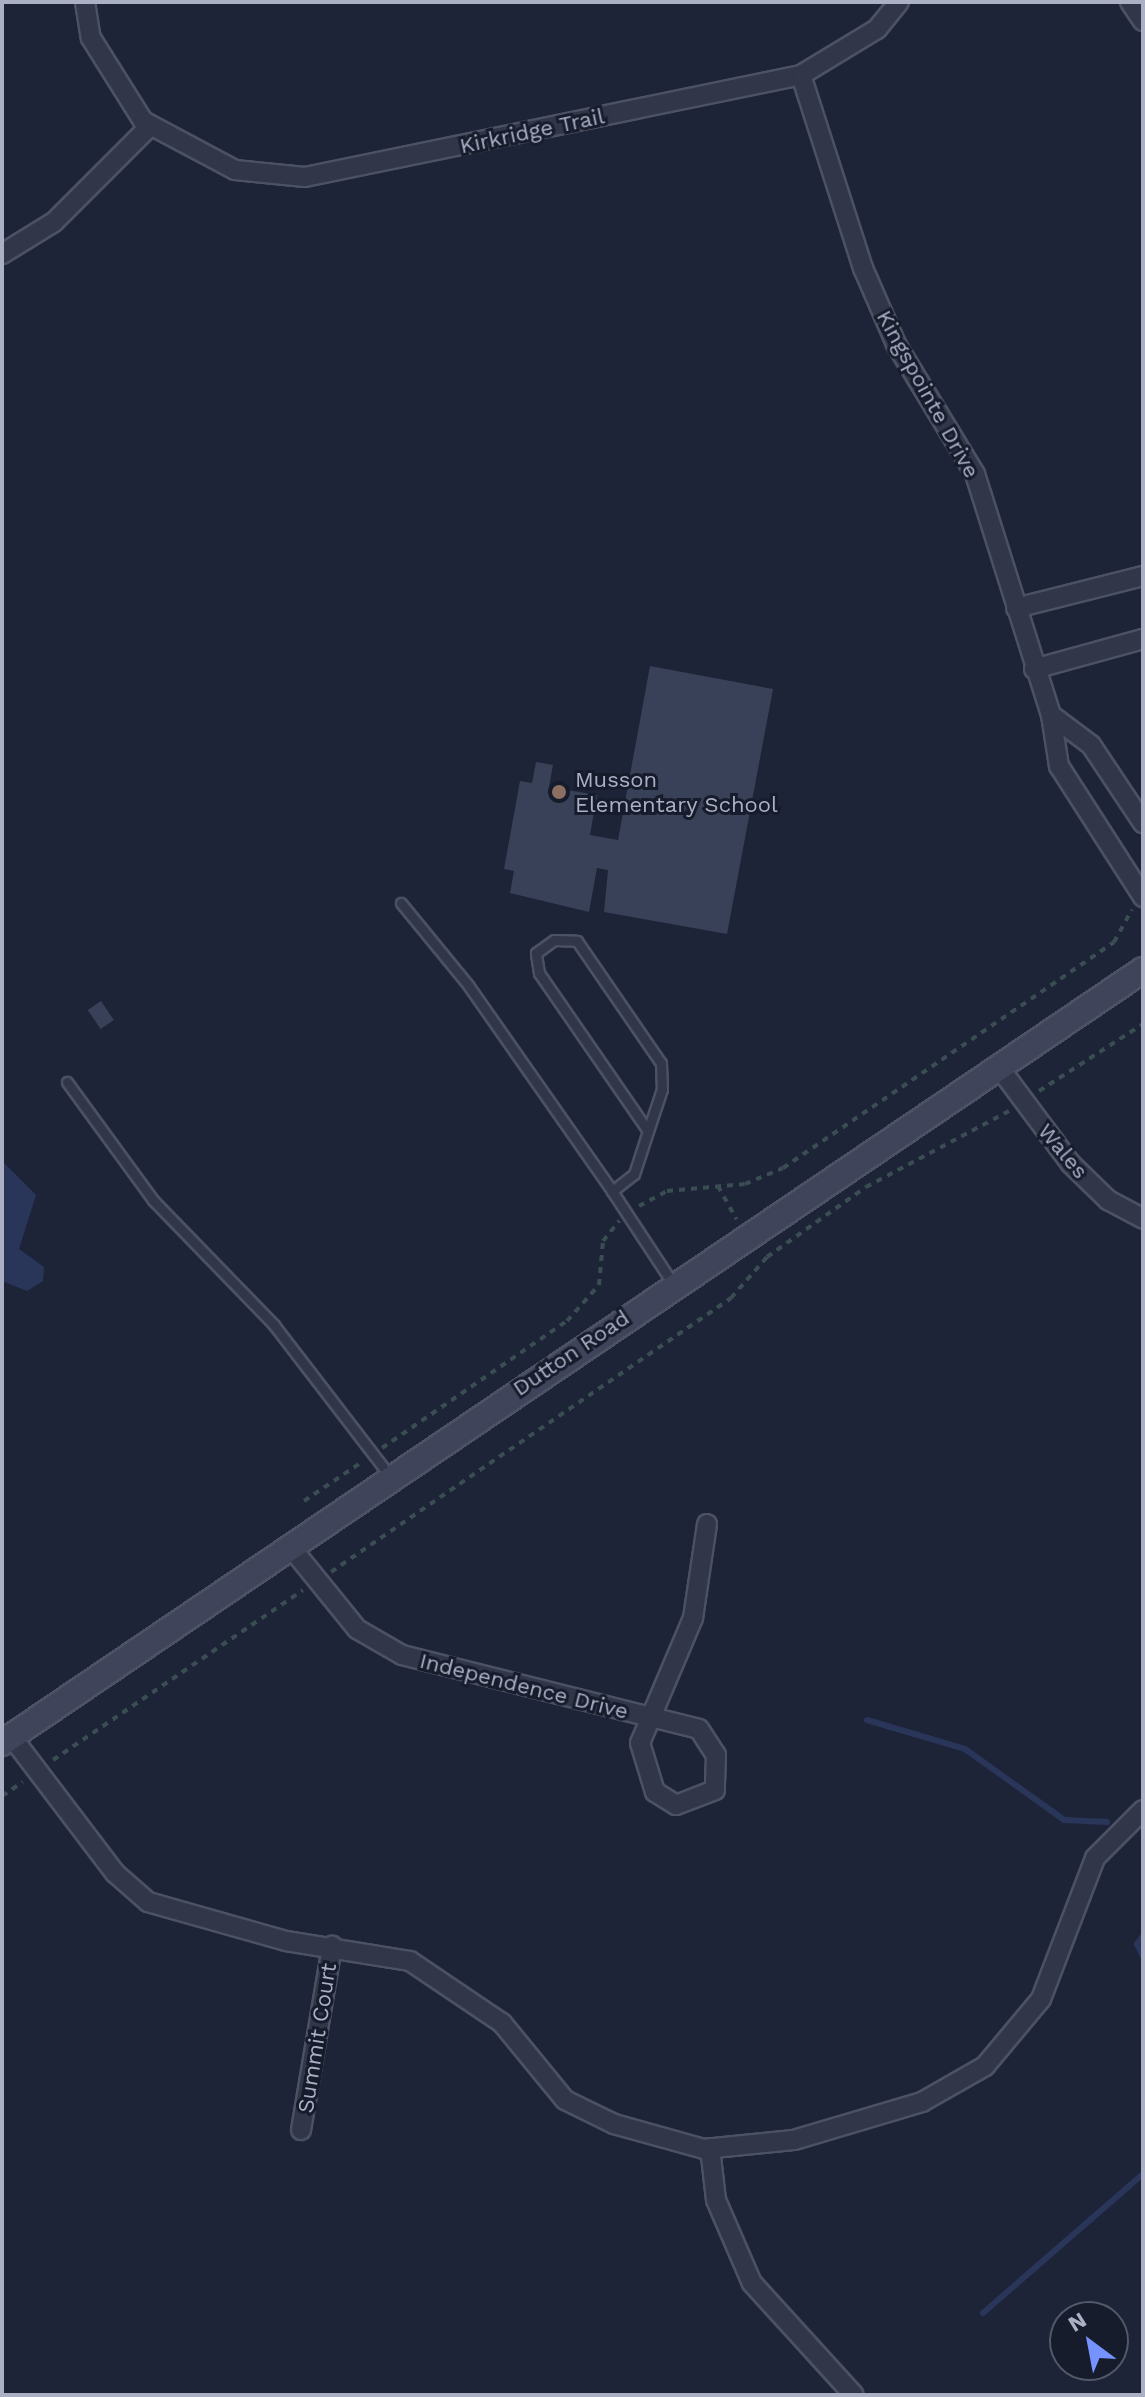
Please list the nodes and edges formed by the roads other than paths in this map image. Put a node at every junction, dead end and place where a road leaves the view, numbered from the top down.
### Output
1 (85, 2) edge
2 (899, 2) edge
3 (1130, 2) edge
4 (1143, 21) edge
5 (801, 75) junction
6 (150, 126) junction
7 (2, 254) edge
8 (1143, 576) edge
9 (1016, 608) junction
10 (1143, 639) edge
11 (1034, 669) junction
12 (1051, 715) junction
13 (1143, 823) edge
14 (1141, 900) edge
15 (401, 903) dead end
16 (1143, 970) edge
17 (998, 1066) junction
18 (67, 1082) dead end
19 (648, 1131) junction
20 (612, 1191) junction
21 (1143, 1219) edge
22 (673, 1284) junction
23 (390, 1476) junction
24 (707, 1524) dead end
25 (289, 1545) junction
26 (651, 1717) junction
27 (7, 1740) edge
28 (1143, 1810) edge
29 (332, 1946) junction
30 (301, 2130) dead end
31 (710, 2148) junction
32 (854, 2395) edge

1 - 6 street
2 - 5 street, Kirkridge Trail
3 - 4 street
5 - 6 street, Kirkridge Trail
5 - 9 street, Kingspointe Drive
6 - 7 street
8 - 9 street
9 - 11 street, Kingspointe Drive
10 - 11 street
11 - 12 street, Kingspointe Drive
12 - 13 street
12 - 14 street, Kingspointe Drive
15 - 20 lane
16 - 17 street, Dutton Road
17 - 21 street, Wales
17 - 22 street, Dutton Road
18 - 23 lane
19 - 19 lane
19 - 20 lane
20 - 22 lane
22 - 23 street, Dutton Road
23 - 25 street, Dutton Road
24 - 26 street, Independence Drive
25 - 26 street, Independence Drive
25 - 27 street, Dutton Road
26 - 26 street
27 - 29 street
28 - 31 street
29 - 30 street, Summit Court
29 - 31 street
31 - 32 street

